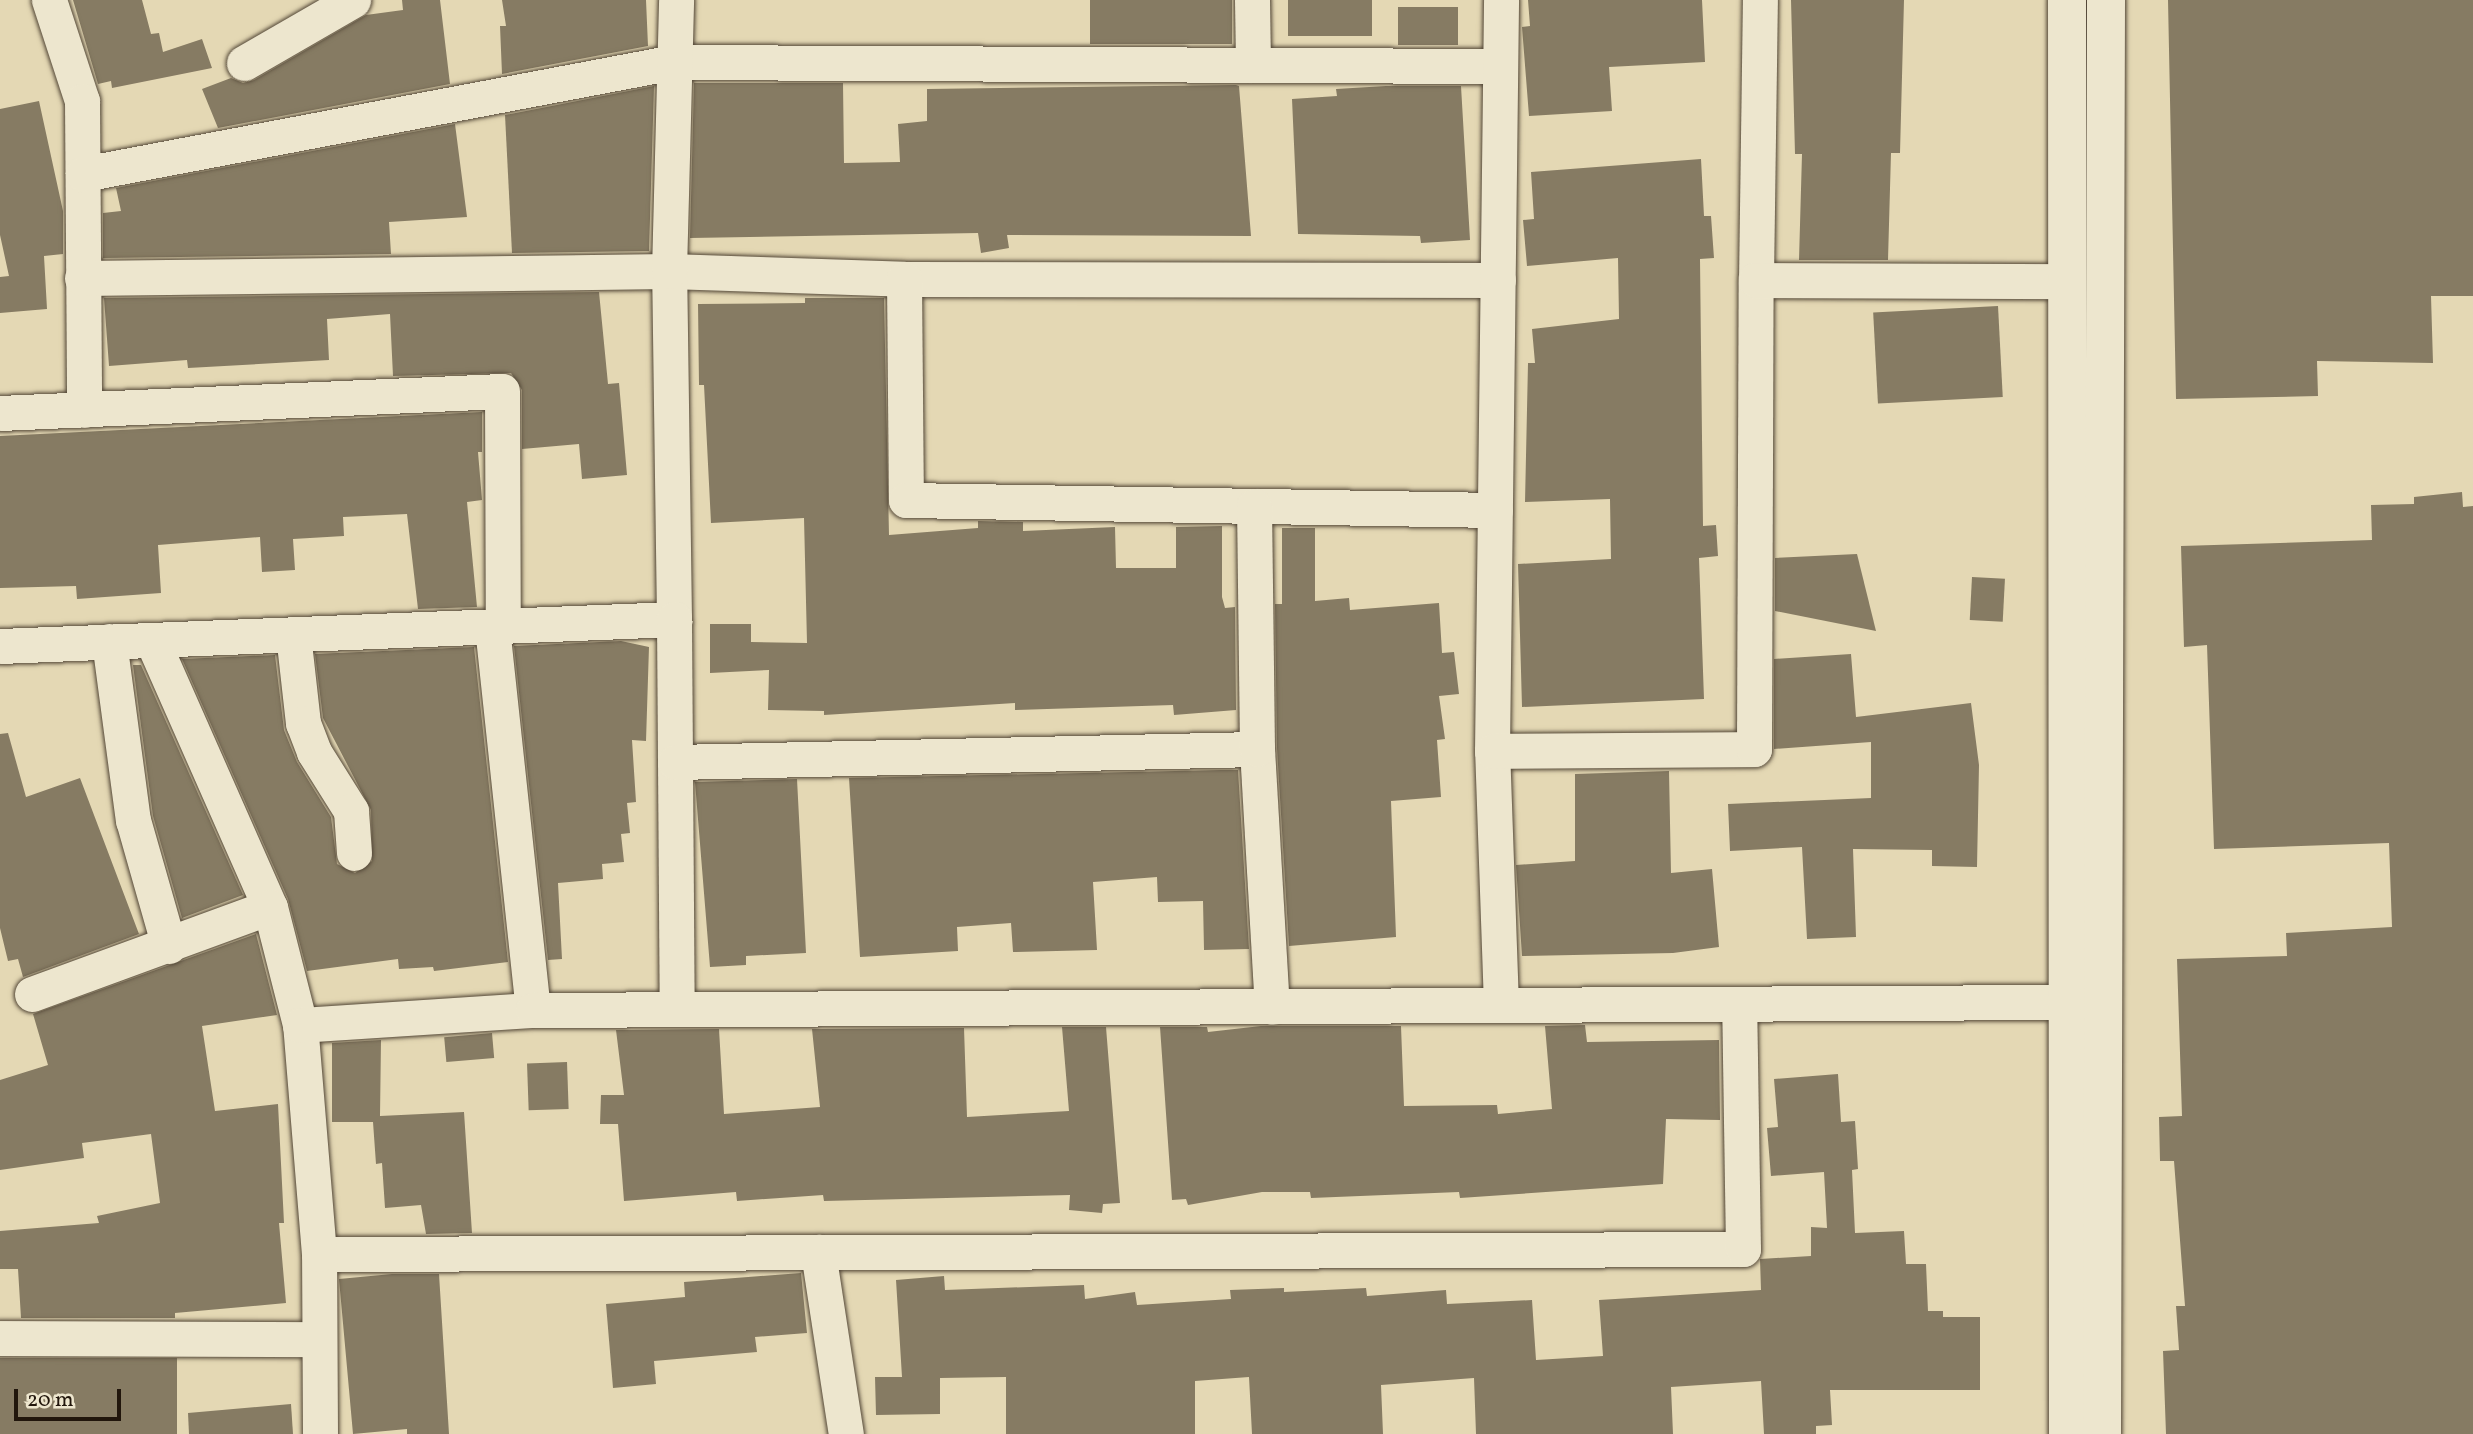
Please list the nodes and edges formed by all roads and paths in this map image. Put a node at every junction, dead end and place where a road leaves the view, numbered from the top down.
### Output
1 (49, 0) edge
2 (354, 0) edge
3 (676, 0) edge
4 (1252, 0) edge
5 (1501, 0) edge
6 (1760, 0) edge
7 (2067, 0) edge
8 (2106, 0) edge
9 (674, 62) junction
10 (244, 63) dead end
11 (1253, 65) junction
12 (1500, 66) junction
13 (2085, 148) junction
14 (83, 174) junction
15 (669, 271) junction
16 (82, 278) junction
17 (904, 279) junction
18 (1497, 280) junction
19 (1756, 280) junction
20 (2067, 281) junction
21 (84, 410) junction
22 (0, 413) edge
23 (1254, 506) junction
24 (1495, 510) junction
25 (674, 620) junction
26 (498, 626) junction
27 (293, 634) junction
28 (152, 640) junction
29 (109, 642) junction
30 (0, 646) edge
31 (1257, 749) junction
32 (1492, 751) junction
33 (675, 762) junction
34 (354, 853) dead end
35 (271, 907) junction
36 (169, 946) junction
37 (32, 994) dead end
38 (2067, 1002) junction
39 (1501, 1005) junction
40 (1739, 1006) junction
41 (1272, 1007) junction
42 (677, 1009) junction
43 (533, 1010) junction
44 (300, 1025) junction
45 (818, 1252) junction
46 (319, 1254) junction
47 (0, 1338) edge
48 (319, 1339) junction
49 (320, 1434) edge
50 (846, 1434) edge
51 (2068, 1434) edge
52 (2102, 1434) edge

1 - 14 street
2 - 10 street
3 - 9 street
4 - 11 street
5 - 12 street
6 - 19 street
7 - 13 street
8 - 13 street
9 - 11 street
9 - 14 street
9 - 15 street
11 - 12 street
12 - 18 street
13 - 20 street
13 - 52 street
14 - 16 street
15 - 16 street
15 - 17 street
15 - 25 street
16 - 21 street
17 - 18 street
17 - 23 street
18 - 24 street
19 - 20 street
19 - 32 street
20 - 38 street
21 - 22 street
21 - 26 street
23 - 24 street
23 - 31 street
24 - 32 street
25 - 26 street
25 - 33 street
26 - 27 street
26 - 43 street
27 - 28 street
27 - 34 street
28 - 29 street
28 - 35 street
29 - 30 street
29 - 36 street
31 - 33 street
31 - 41 street
32 - 39 street
33 - 42 street
35 - 36 street
35 - 44 street
36 - 37 street
38 - 40 street
38 - 51 street
39 - 40 street
39 - 41 street
40 - 45 street
41 - 42 street
42 - 43 street
43 - 44 street
44 - 46 street
45 - 46 street
45 - 50 street
46 - 48 street
47 - 48 street
48 - 49 street

